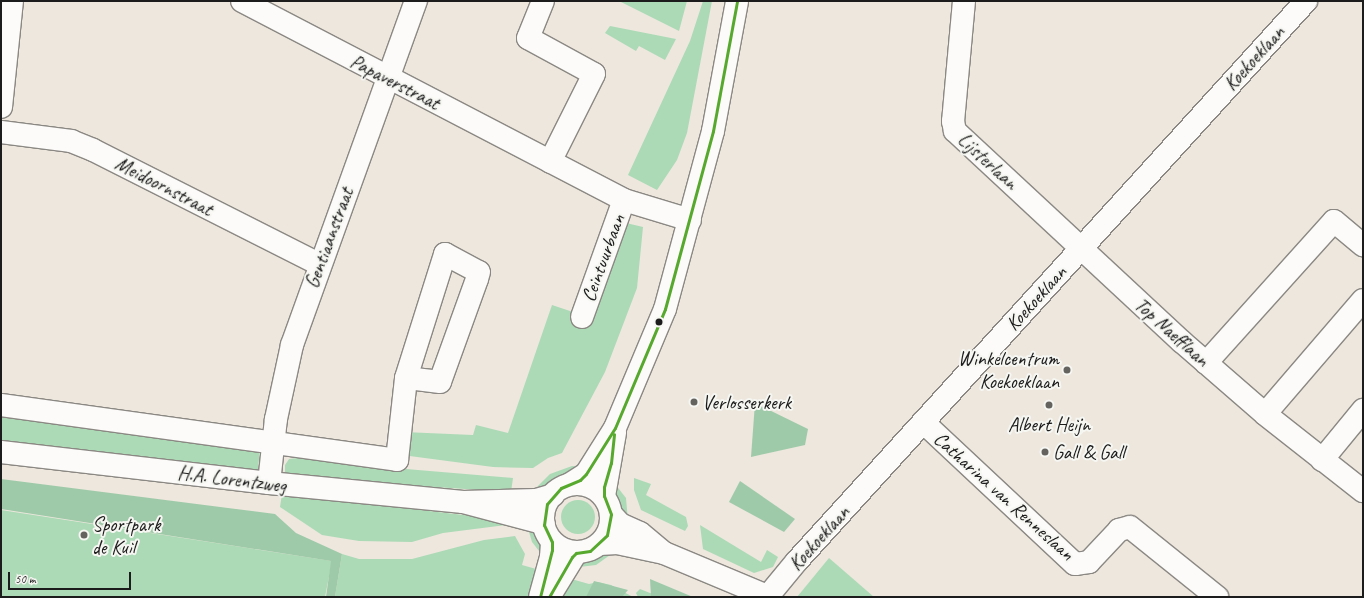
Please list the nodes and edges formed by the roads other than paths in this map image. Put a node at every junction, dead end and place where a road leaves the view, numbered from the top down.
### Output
1 (12, 1) edge
2 (242, 1) edge
3 (416, 1) edge
4 (543, 1) edge
5 (737, 1) edge
6 (964, 1) edge
7 (1306, 1) edge
8 (386, 78) junction
9 (1, 107) edge
10 (1, 132) edge
11 (550, 162) junction
12 (624, 200) junction
13 (690, 220) junction
14 (1363, 245) edge
15 (1081, 248) junction
16 (320, 264) junction
17 (1363, 300) edge
18 (582, 317) dead end
19 (1206, 363) junction
20 (406, 378) junction
21 (1, 405) edge
22 (1363, 410) edge
23 (1265, 414) junction
24 (923, 422) junction
25 (615, 428) junction
26 (273, 442) junction
27 (1, 452) edge
28 (1322, 460) junction
29 (269, 483) junction
30 (562, 490) junction
31 (1363, 491) edge
32 (463, 502) junction
33 (608, 505) junction
34 (548, 534) junction
35 (600, 544) junction
36 (576, 553) junction
37 (664, 553) junction
38 (540, 597) edge
39 (549, 597) edge
40 (769, 597) edge
41 (1217, 597) edge

1 - 9 street
2 - 8 street, Papaverstraat
3 - 8 street, Gentiaanstraat
4 - 11 street
5 - 13 street
6 - 15 street, Lijsterlaan
7 - 15 street, Koekoeklaan
8 - 11 street, Papaverstraat
8 - 16 street, Gentiaanstraat
10 - 16 street, Meidoornstraat
11 - 12 street, Papaverstraat
12 - 13 street, Papaverstraat
12 - 18 street, Ceintuurbaan
13 - 25 street
14 - 19 street
15 - 19 street, Top Naefflaan
15 - 24 street, Koekoeklaan
16 - 26 street, Gentiaanstraat
17 - 23 street
19 - 23 street, Top Naefflaan
20 - 20 street
20 - 26 street, H.A. Lorentzweg
21 - 26 street, H.A. Lorentzweg
22 - 28 street
23 - 28 street, Top Naefflaan
24 - 40 street, Koekoeklaan
24 - 41 street, Catharina van Renneslaan
25 - 30 street
25 - 33 street
26 - 29 street, Gentiaanstraat
27 - 29 street, H.A. Lorentzweg
28 - 31 street, Top Naefflaan
29 - 32 street, H.A. Lorentzweg
30 - 32 street, H.A. Lorentzweg
30 - 33 street
30 - 34 street
32 - 34 street, H.A. Lorentzweg
33 - 35 street
33 - 37 street
34 - 36 street
34 - 38 street
35 - 36 street
35 - 37 street
36 - 39 street
37 - 40 street

